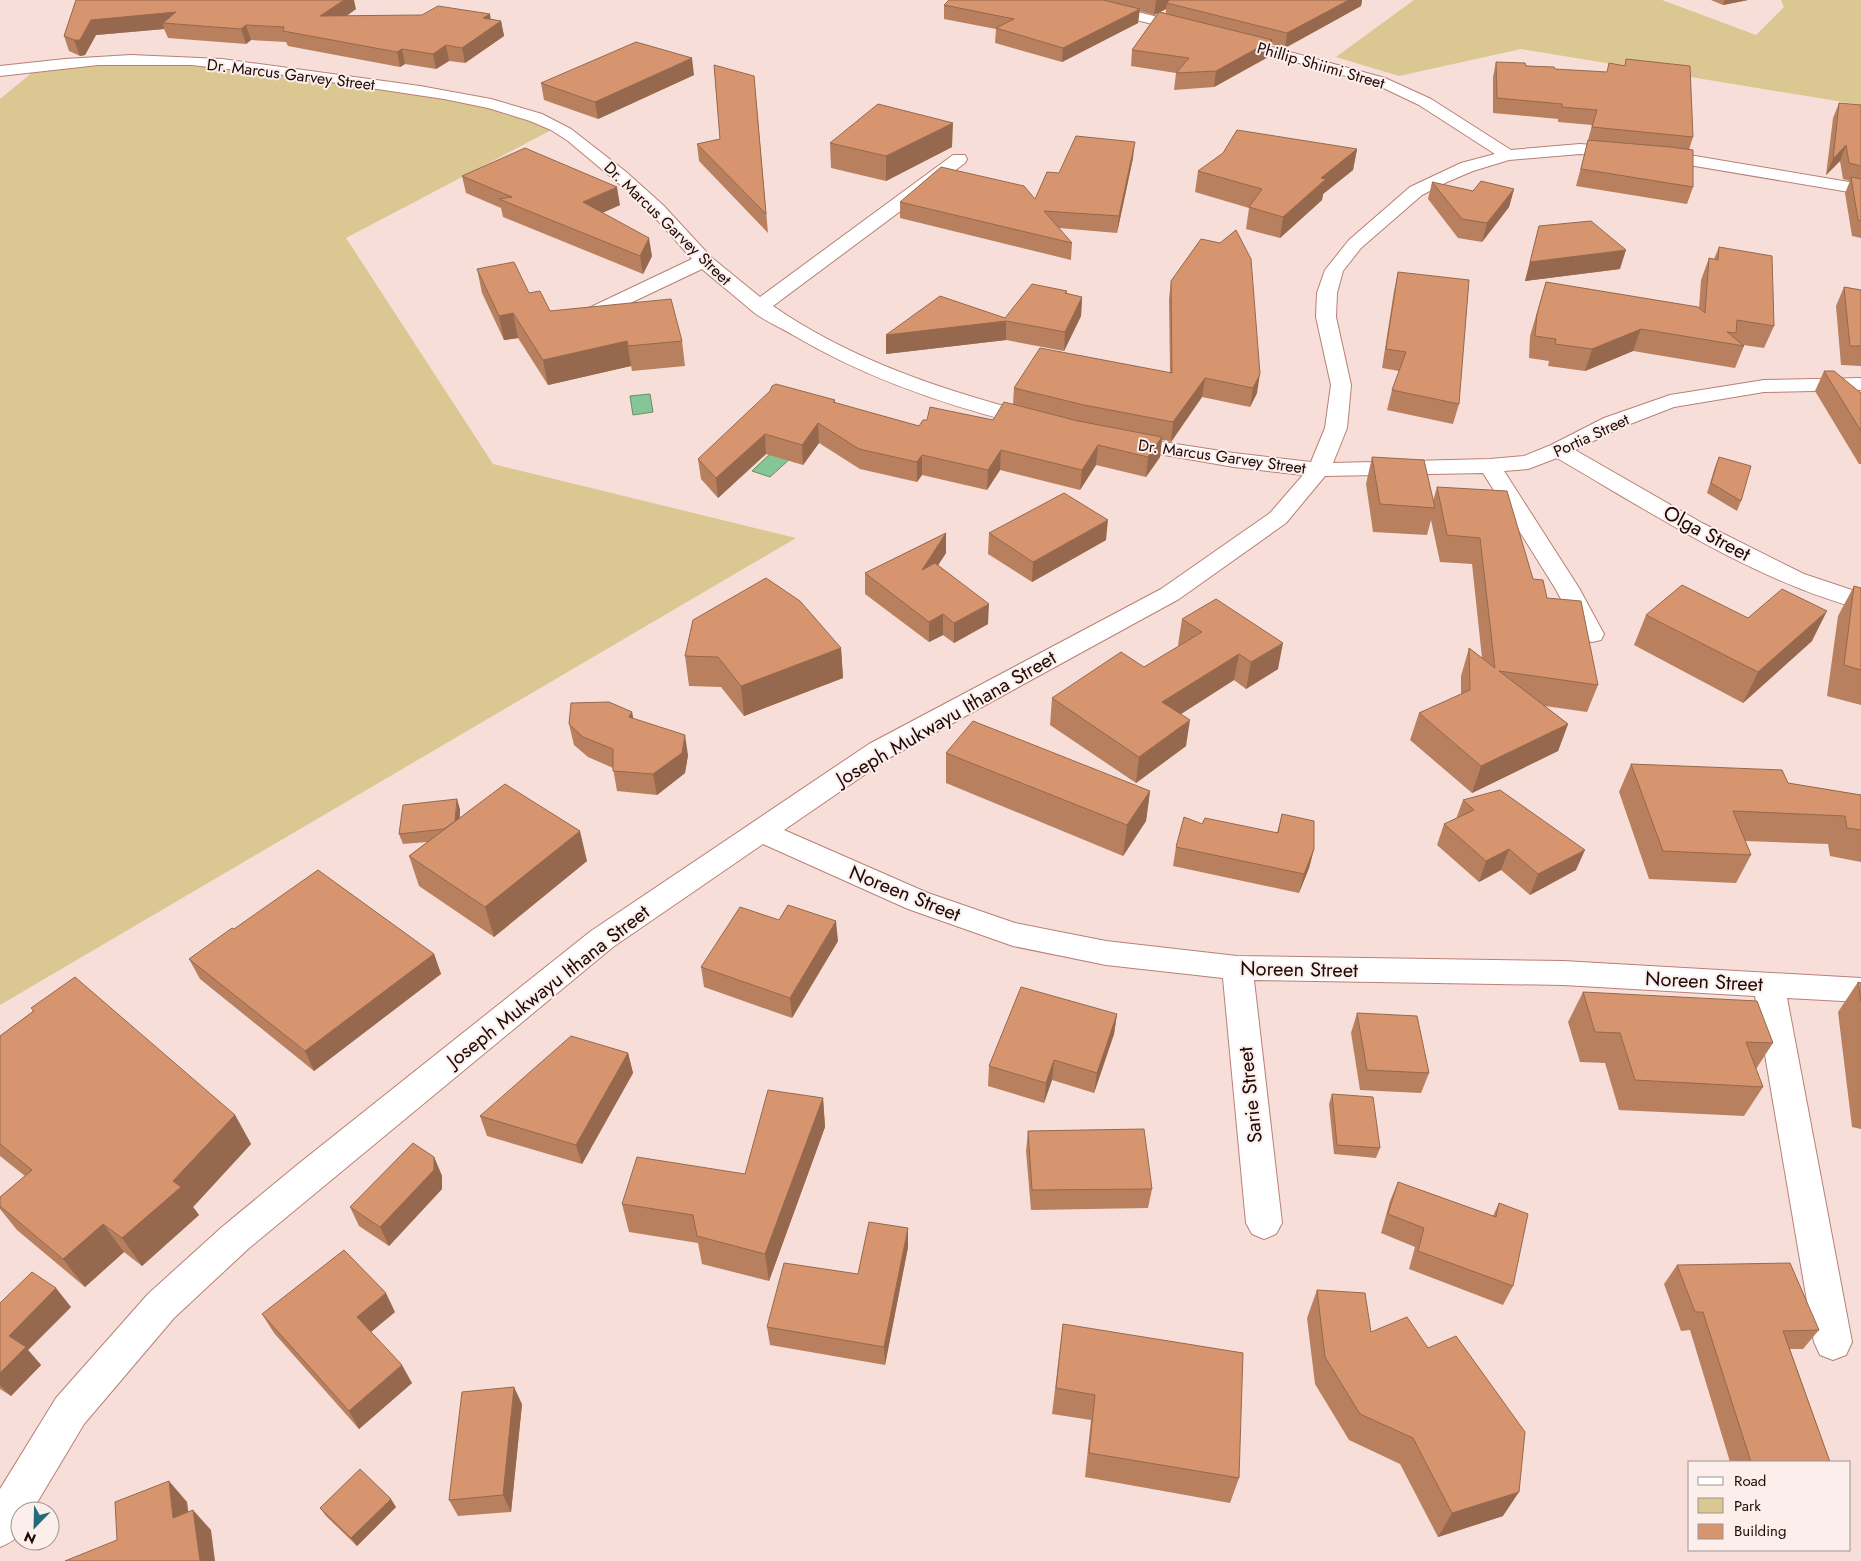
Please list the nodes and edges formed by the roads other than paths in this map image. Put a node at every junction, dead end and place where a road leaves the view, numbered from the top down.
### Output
1 (1072, 0) edge
2 (1087, 2) edge
3 (1203, 32) edge
4 (1222, 37) edge
5 (0, 71) edge
6 (1508, 155) junction
7 (959, 159) dead end
8 (1861, 189) edge
9 (703, 261) junction
10 (759, 306) junction
11 (579, 320) edge
12 (1861, 384) edge
13 (1054, 426) edge
14 (1111, 440) edge
15 (1559, 450) junction
16 (1490, 466) junction
17 (1318, 470) junction
18 (1861, 601) edge
19 (1592, 634) dead end
20 (760, 831) junction
21 (1237, 968) junction
22 (1770, 985) junction
23 (1861, 990) edge
24 (1264, 1223) dead end
25 (1833, 1342) dead end
26 (0, 1527) edge

1 - 2 street
2 - 3 street
4 - 6 street, Phillip Shiimi Street
5 - 9 street, Dr. Marcus Garvey Street
6 - 8 street, Joseph Mukwayu Ithana Street
6 - 17 street, Joseph Mukwayu Ithana Street
7 - 10 street
9 - 10 street, Dr. Marcus Garvey Street
9 - 11 street
10 - 13 street, Dr. Marcus Garvey Street
12 - 15 street, Portia Street
14 - 17 street, Dr. Marcus Garvey Street
15 - 16 street, Portia Street
15 - 18 street, Olga Street
16 - 17 street, Portia Street
16 - 19 street
17 - 20 street, Joseph Mukwayu Ithana Street
20 - 21 street, Noreen Street
20 - 26 street, Joseph Mukwayu Ithana Street
21 - 22 street, Noreen Street
21 - 24 street, Sarie Street
22 - 23 street, Noreen Street
22 - 25 street

